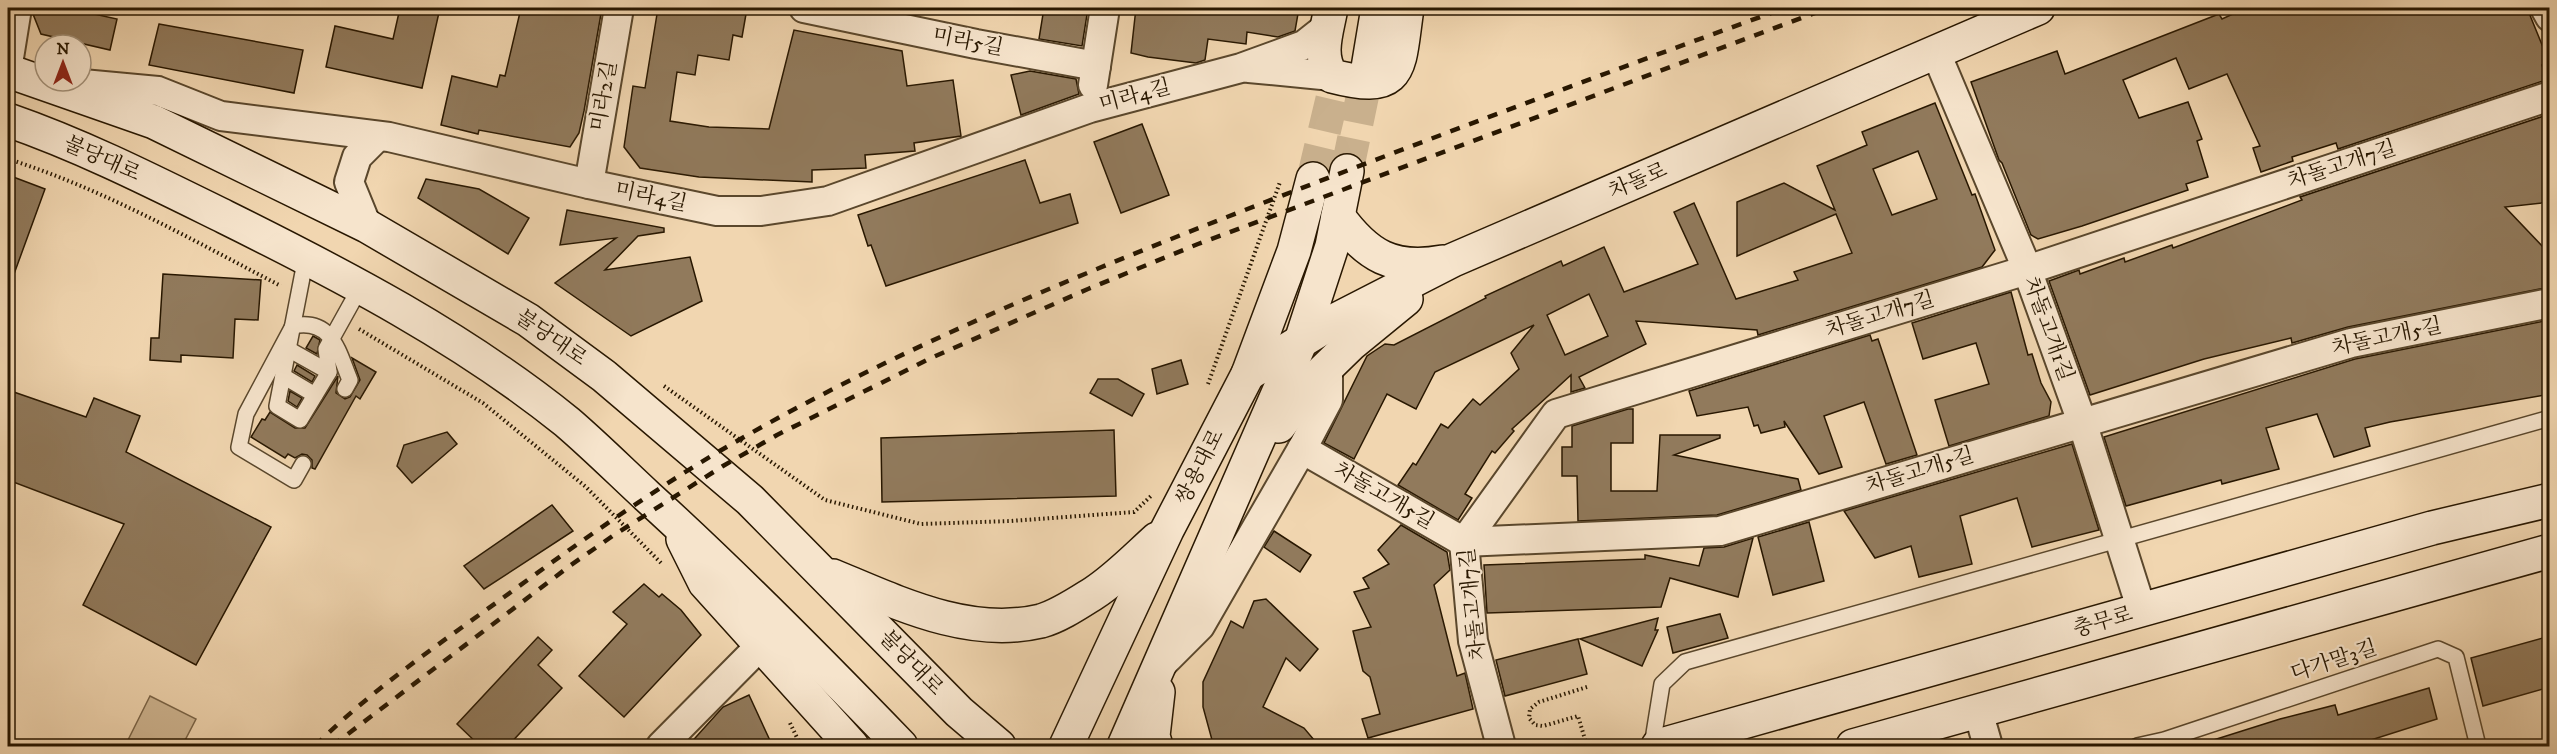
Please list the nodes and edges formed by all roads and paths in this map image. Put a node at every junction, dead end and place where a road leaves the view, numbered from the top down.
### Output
1 (17, 8) edge
2 (620, 8) edge
3 (804, 8) edge
4 (1105, 8) edge
5 (1378, 8) edge
6 (1407, 8) edge
7 (2038, 8) edge
8 (2545, 8) edge
9 (1336, 14) edge
10 (2550, 17) edge
11 (1936, 52) junction
12 (1096, 66) junction
13 (1241, 68) junction
14 (1346, 72) junction
15 (29, 75) edge
16 (2550, 96) edge
17 (1090, 108) junction
18 (8, 120) edge
19 (378, 136) junction
20 (8, 159) edge
21 (1347, 171) tunnel mouth
22 (1313, 179) tunnel mouth
23 (1281, 181) dead end
24 (590, 184) junction
25 (1338, 216) junction
26 (367, 226) junction
27 (306, 257) junction
28 (1453, 260) junction
29 (2027, 270) junction
30 (361, 286) junction
31 (299, 295) junction
32 (2550, 303) edge
33 (342, 319) junction
34 (293, 326) junction
35 (333, 337) junction
36 (1301, 341) junction
37 (288, 349) junction
38 (1328, 366) junction
39 (329, 372) junction
40 (1248, 374) junction
41 (283, 376) junction
42 (662, 385) dead end
43 (345, 389) dead end
44 (1206, 389) dead end
45 (315, 395) junction
46 (2550, 418) edge
47 (2082, 422) junction
48 (1302, 449) junction
49 (303, 464) dead end
50 (1247, 468) junction
51 (1158, 489) dead end
52 (2550, 500) edge
53 (672, 519) junction
54 (1167, 530) junction
55 (2119, 540) junction
56 (1464, 542) junction
57 (2550, 552) edge
58 (666, 568) dead end
59 (822, 572) junction
60 (2142, 611) junction
61 (761, 645) junction
62 (1161, 664) junction
63 (1587, 687) dead end
64 (1978, 711) junction
65 (786, 714) dead end
66 (851, 746) edge
67 (661, 747) edge
68 (801, 747) edge
69 (901, 747) edge
70 (999, 747) edge
71 (1066, 747) edge
72 (1124, 747) edge
73 (1156, 747) edge
74 (1501, 747) edge
75 (1587, 747) edge
76 (1652, 747) edge
77 (1658, 747) edge
78 (1853, 747) edge
79 (1988, 747) edge
80 (2137, 747) edge
81 (2478, 747) edge

1 - 15 street
2 - 24 street, 미라2길
3 - 12 street, 미라5길
4 - 12 street
5 - 14 main road
6 - 14 main road
7 - 11 main road, 차돌로
8 - 10 street
9 - 13 street
9 - 14 main road
11 - 28 main road, 차돌로
11 - 29 street, 차돌고개1길
12 - 17 street
13 - 14 street
13 - 17 street, 미라4길
15 - 19 street, 미라4길
15 - 26 main road, 불당대로
16 - 29 street, 차돌고개7길
17 - 24 street, 미라4길
18 - 27 main road, 불당대로
19 - 24 street, 미라4길
19 - 26 street
20 - 31 path
21 - 25 main road, 쌍용대로
22 - 40 main road, 쌍용대로
23 - 44 path
25 - 28 main road
25 - 36 main road, 쌍용대로
26 - 59 main road, 불당대로
27 - 30 main road, 불당대로
27 - 31 lane
28 - 36 main road, 차돌로
28 - 38 main road
29 - 47 street, 차돌고개1길
29 - 56 street, 차돌고개7길
30 - 33 lane
30 - 53 main road, 불당대로
31 - 34 lane
32 - 47 street, 차돌고개5길
33 - 35 lane
33 - 58 path
34 - 35 lane
34 - 37 lane
34 - 49 lane
35 - 39 lane
35 - 43 lane
36 - 40 main road, 차돌로
36 - 50 main road, 쌍용대로
37 - 39 lane
37 - 41 lane
38 - 48 street
38 - 50 main road
39 - 45 lane
40 - 54 main road, 쌍용대로
41 - 45 lane
41 - 45 lane
42 - 51 path
46 - 55 lane
47 - 55 street, 차돌고개1길
47 - 56 street, 차돌고개5길
48 - 56 street, 차돌고개5길
48 - 62 street
50 - 62 main road, 쌍용대로
52 - 60 main road, 충무로
53 - 61 main road
53 - 69 main road, 불당대로
54 - 59 main road
54 - 71 main road, 쌍용대로
55 - 60 street, 차돌고개1길
55 - 76 lane
56 - 74 street, 차돌고개7길
57 - 64 main road
59 - 70 main road, 불당대로
60 - 77 main road, 충무로
61 - 66 main road
61 - 67 street
62 - 72 main road, 쌍용대로
62 - 73 main road
63 - 75 path
64 - 78 main road
64 - 79 street
65 - 68 path
80 - 81 lane, 다가말3길

